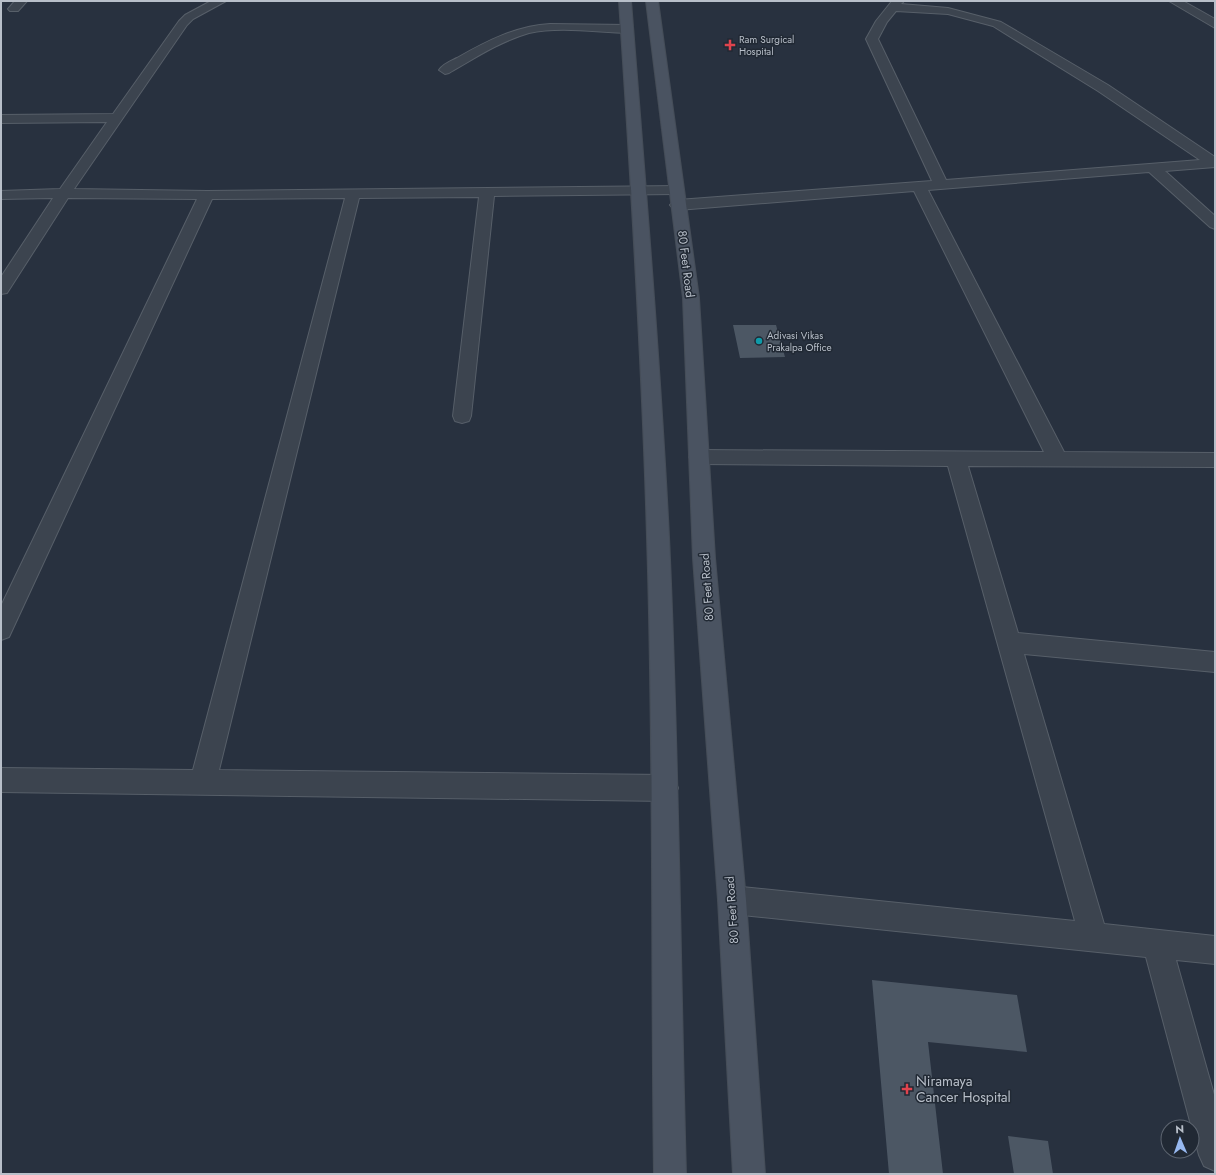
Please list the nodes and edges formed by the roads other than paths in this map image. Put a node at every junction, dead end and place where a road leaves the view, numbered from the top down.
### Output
1 (220, 1) edge
2 (625, 1) edge
3 (652, 1) edge
4 (1175, 1) edge
5 (897, 4) edge
6 (1215, 24) edge
7 (627, 29) junction
8 (445, 70) dead end
9 (117, 118) junction
10 (1, 119) edge
11 (1215, 163) edge
12 (1154, 168) junction
13 (941, 184) junction
14 (919, 186) junction
15 (640, 192) junction
16 (64, 193) junction
17 (487, 193) junction
18 (353, 194) junction
19 (1, 195) edge
20 (207, 196) junction
21 (678, 198) junction
22 (1215, 224) edge
23 (1, 290) edge
24 (462, 416) dead end
25 (699, 457) junction
26 (956, 459) junction
27 (1058, 460) junction
28 (1215, 460) edge
29 (1, 630) edge
30 (1008, 642) junction
31 (1215, 662) edge
32 (1, 780) edge
33 (203, 782) junction
34 (665, 788) junction
35 (732, 900) junction
36 (1094, 937) junction
37 (1157, 944) junction
38 (1215, 950) edge
39 (1215, 1155) edge
40 (670, 1174) edge
41 (749, 1174) edge

1 - 9 street
2 - 7 main road
3 - 21 main road, 80 Feet Road
4 - 6 street
5 - 11 street
5 - 13 street
7 - 8 street
7 - 15 main road
9 - 10 street
9 - 16 street
11 - 12 street
12 - 13 street
12 - 22 street
13 - 14 street
14 - 21 street
14 - 27 street
15 - 17 street
15 - 21 street
15 - 34 main road
16 - 19 street
16 - 20 street
16 - 23 street
17 - 18 street
17 - 24 street
18 - 20 street
18 - 33 street
20 - 29 street
21 - 25 main road, 80 Feet Road
25 - 26 street
25 - 35 main road, 80 Feet Road
26 - 27 street
26 - 30 street
27 - 28 street
30 - 31 street
30 - 36 street
32 - 33 street
33 - 34 street
34 - 40 main road
35 - 36 street
35 - 41 main road, 80 Feet Road
36 - 37 street
37 - 38 street
37 - 39 street

